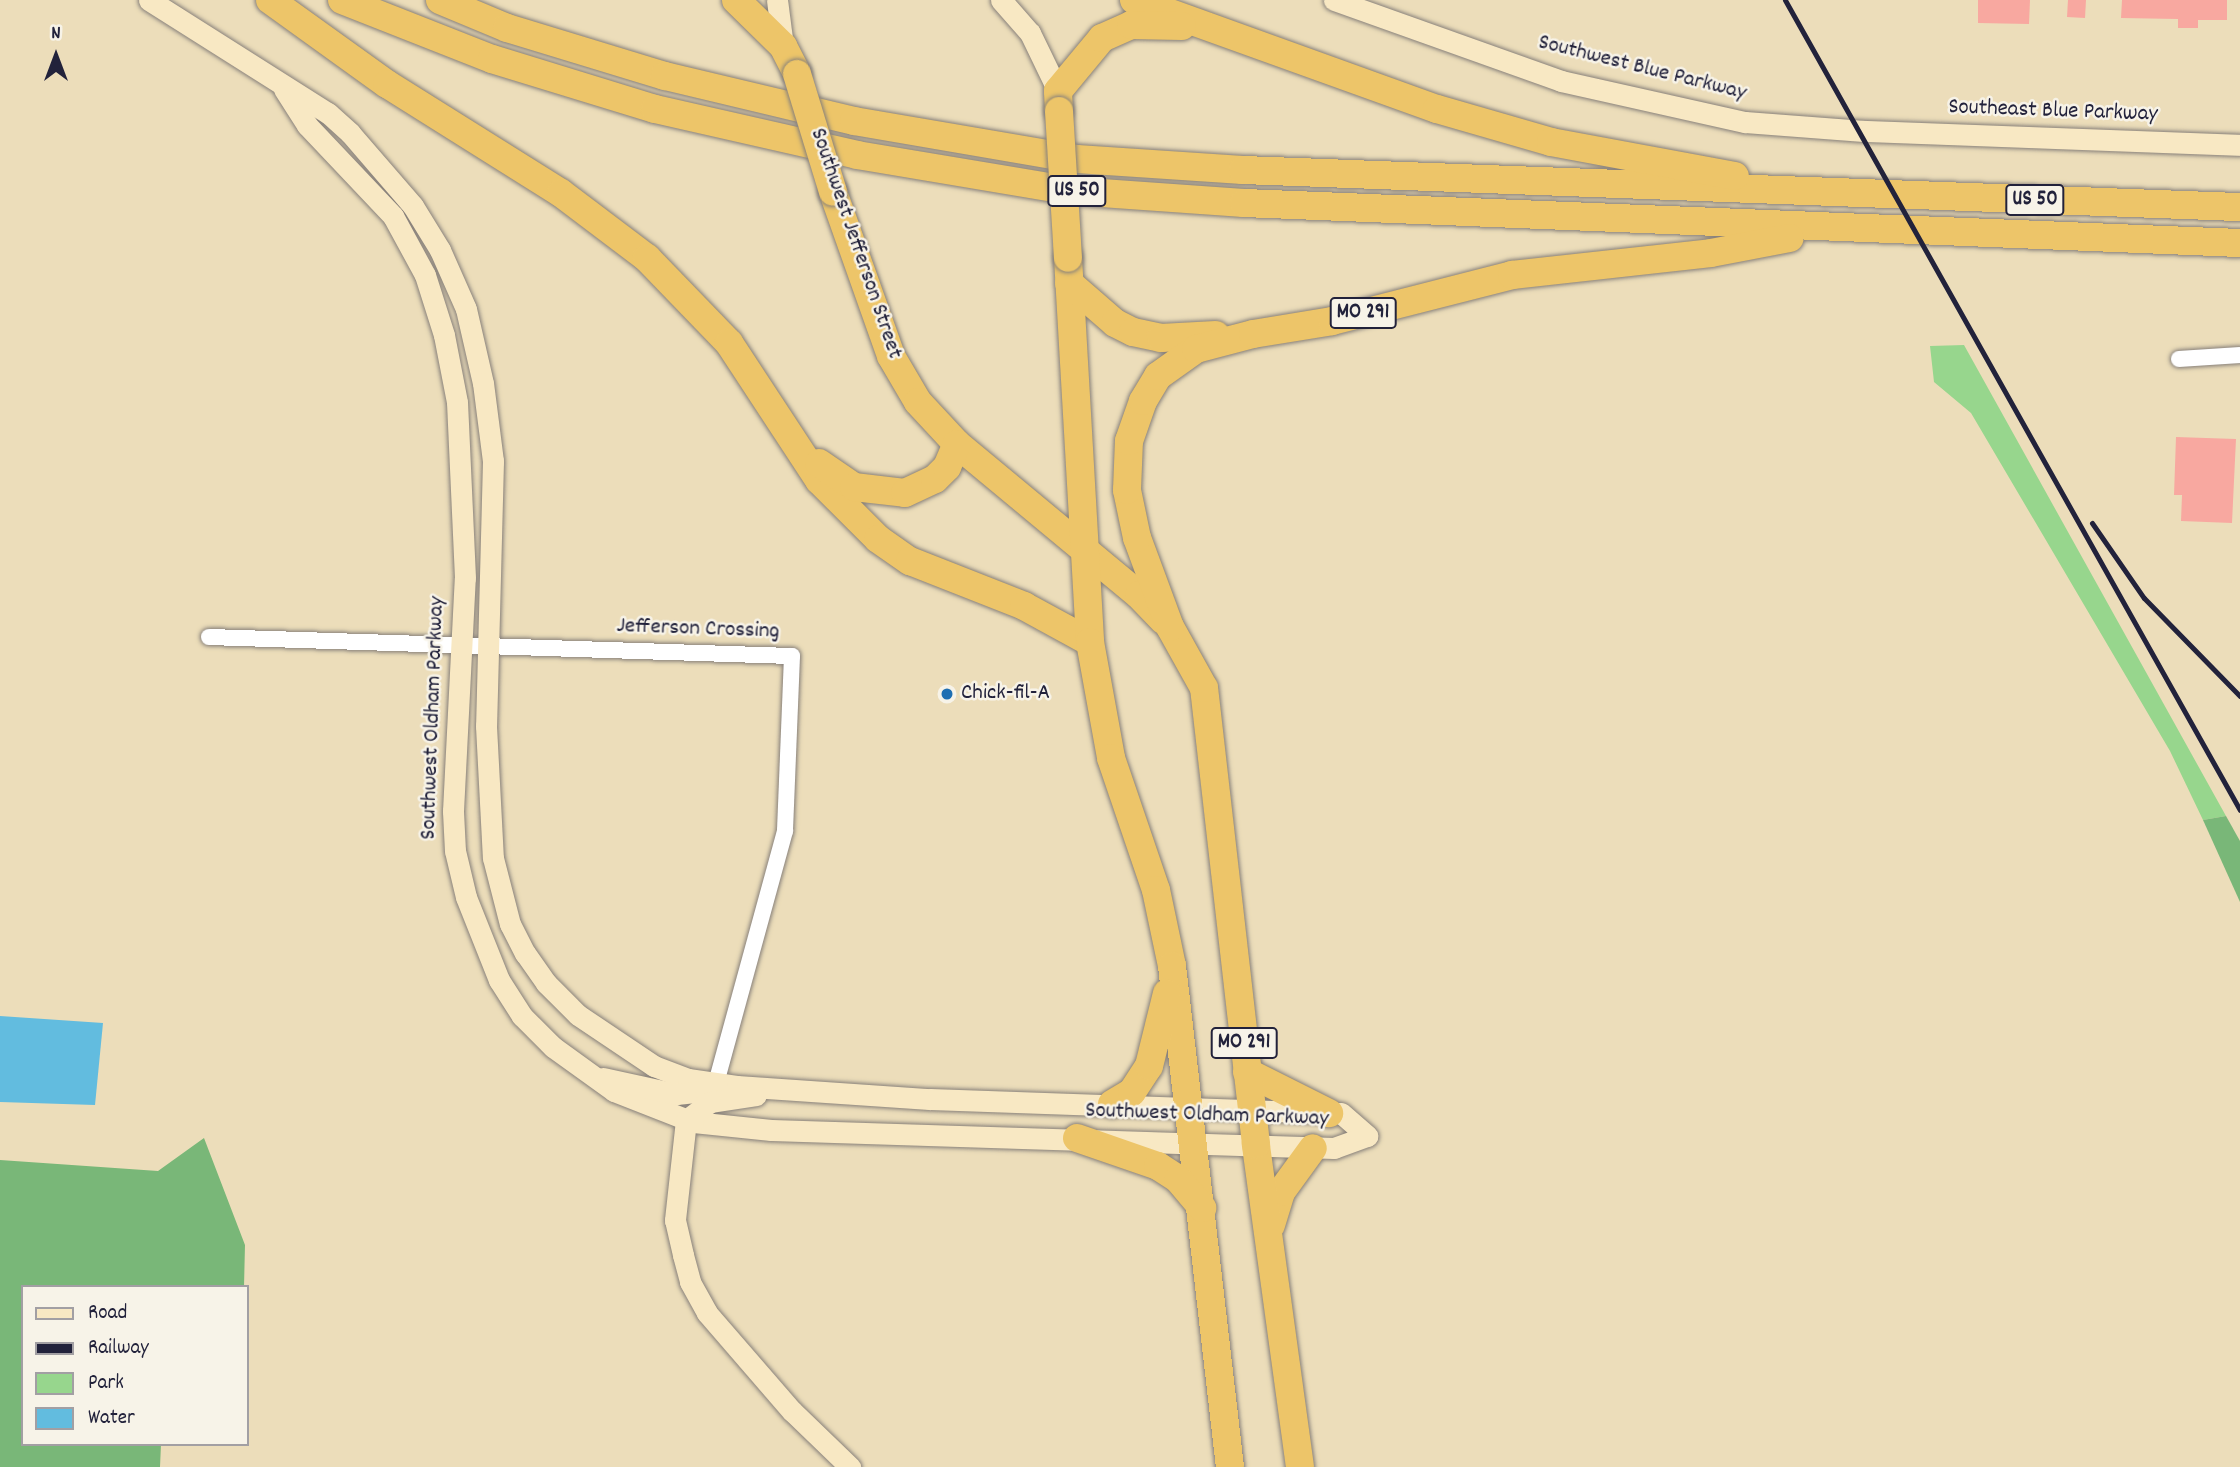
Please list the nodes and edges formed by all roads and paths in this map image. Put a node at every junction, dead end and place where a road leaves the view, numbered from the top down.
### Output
1 (149, 0) edge
2 (270, 0) edge
3 (342, 0) edge
4 (440, 0) edge
5 (736, 0) edge
6 (777, 0) edge
7 (1001, 0) edge
8 (1134, 0) edge
9 (1334, 0) edge
10 (1211, 29) junction
11 (783, 46) junction
12 (284, 89) junction
13 (1058, 101) junction
14 (1864, 131) joint
15 (2240, 145) edge
16 (1830, 194) junction
17 (2240, 207) edge
18 (1837, 229) junction
19 (2240, 243) edge
20 (1068, 270) junction
21 (1253, 334) junction
22 (476, 349) junction
23 (449, 355) junction
24 (2240, 355) edge
25 (2179, 359) dead end
26 (788, 436) junction
27 (957, 444) junction
28 (1084, 552) junction
29 (1170, 627) junction
30 (209, 637) dead end
31 (1090, 642) junction
32 (463, 646) junction
33 (491, 647) junction
34 (1172, 967) junction
35 (1247, 1072) junction
36 (587, 1075) junction
37 (716, 1083) junction
38 (779, 1091) junction
39 (1112, 1104) junction
40 (1191, 1107) junction
41 (1252, 1108) junction
42 (1329, 1113) junction
43 (686, 1119) junction
44 (1077, 1138) junction
45 (1195, 1142) junction
46 (1256, 1144) junction
47 (1313, 1147) junction
48 (1202, 1208) junction
49 (1269, 1234) junction
50 (850, 1467) edge
51 (1230, 1467) edge
52 (1300, 1467) edge

1 - 12 street, Southwest Oldham Parkway
2 - 26 highway
3 - 18 highway, US 50
4 - 16 highway, US 50
5 - 11 highway
6 - 11 street, Southwest Jefferson Street
7 - 13 street
8 - 10 highway
9 - 14 street, Southwest Blue Parkway
10 - 13 highway
10 - 16 highway
11 - 27 highway, Southwest Jefferson Street, bridge
12 - 22 street, Southwest Oldham Parkway
12 - 23 street, Southwest Oldham Parkway
13 - 20 highway, MO 291, bridge
14 - 15 street, Southeast Blue Parkway
16 - 17 highway, US 50
18 - 19 highway, US 50
18 - 21 highway, MO 291
20 - 21 highway, MO 291
20 - 28 highway, MO 291
21 - 29 highway, MO 291
22 - 23 street
22 - 33 street, Southwest Oldham Parkway
23 - 32 street, Southwest Oldham Parkway
24 - 25 street
26 - 27 highway
26 - 31 highway
27 - 28 highway, Southwest Jefferson Street
28 - 29 highway, Southwest Jefferson Street
28 - 31 highway, MO 291
29 - 35 highway, MO 291
30 - 32 street, Jefferson Crossing
31 - 34 highway, MO 291
32 - 33 street, Jefferson Crossing
32 - 36 street, Southwest Oldham Parkway
33 - 37 street, Southwest Oldham Parkway
33 - 37 street, Jefferson Crossing
34 - 39 highway
34 - 40 highway, MO 291
35 - 41 highway, MO 291
35 - 42 highway
36 - 37 street
36 - 43 street, Southwest Oldham Parkway
37 - 38 street, Southwest Oldham Parkway
38 - 39 street, Southwest Oldham Parkway
38 - 43 street
39 - 40 street, Southwest Oldham Parkway
40 - 41 street, Southwest Oldham Parkway
40 - 45 highway, MO 291
41 - 42 street, Southwest Oldham Parkway
41 - 46 highway, MO 291
42 - 47 street, Southwest Oldham Parkway
43 - 44 street, Southwest Oldham Parkway
43 - 50 street
44 - 45 street, Southwest Oldham Parkway
44 - 48 highway
45 - 46 street, Southwest Oldham Parkway
45 - 48 highway, MO 291
46 - 47 street, Southwest Oldham Parkway
46 - 49 highway, MO 291
47 - 49 highway
48 - 51 highway, MO 291
49 - 52 highway, MO 291

